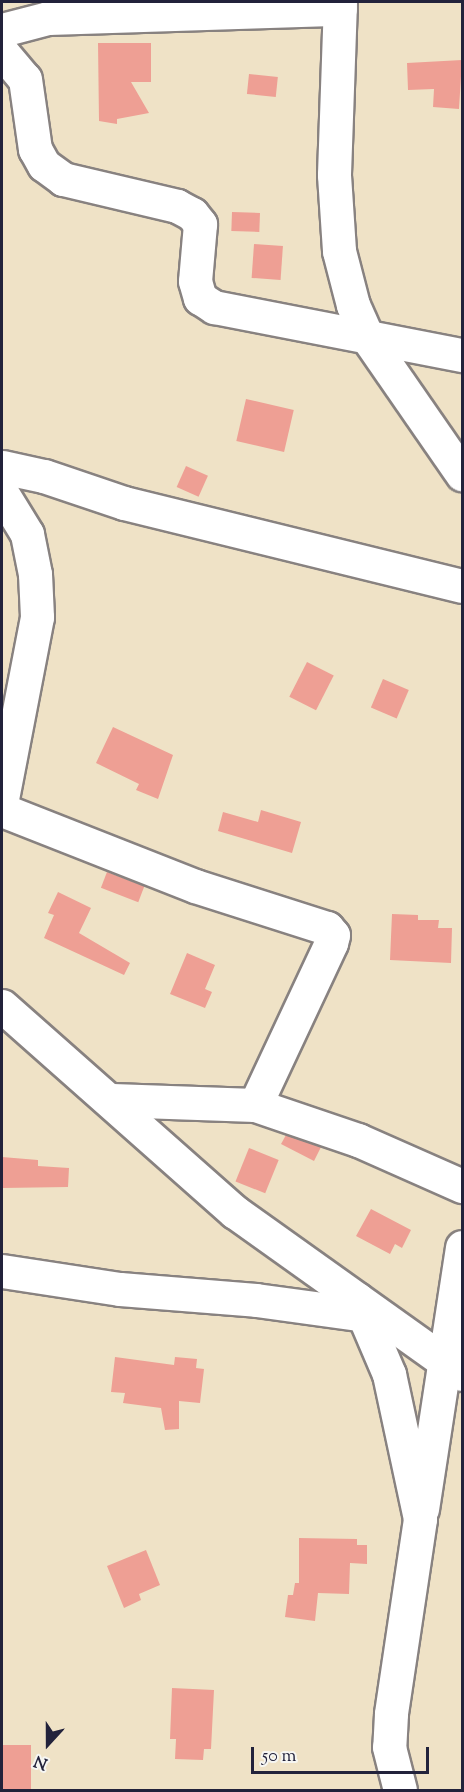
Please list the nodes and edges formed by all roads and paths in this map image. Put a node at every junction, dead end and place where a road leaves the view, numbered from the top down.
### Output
1 (340, 5) edge
2 (2, 30) edge
3 (2, 52) edge
4 (367, 337) junction
5 (462, 355) edge
6 (2, 467) edge
7 (462, 474) edge
8 (2, 493) edge
9 (462, 586) edge
10 (2, 799) edge
11 (2, 810) edge
12 (2, 1006) edge
13 (111, 1100) junction
14 (255, 1105) junction
15 (462, 1186) edge
16 (462, 1247) edge
17 (2, 1271) edge
18 (360, 1306) junction
19 (454, 1368) edge
20 (420, 1519) junction
21 (400, 1791) edge

1 - 2 street
1 - 4 street
3 - 4 street
4 - 5 street
4 - 7 street
6 - 9 street
8 - 10 street
11 - 14 street
12 - 13 street
13 - 14 street
13 - 18 street
14 - 15 street
16 - 19 street
17 - 18 street
18 - 19 street
18 - 20 street
19 - 20 street
20 - 21 street

